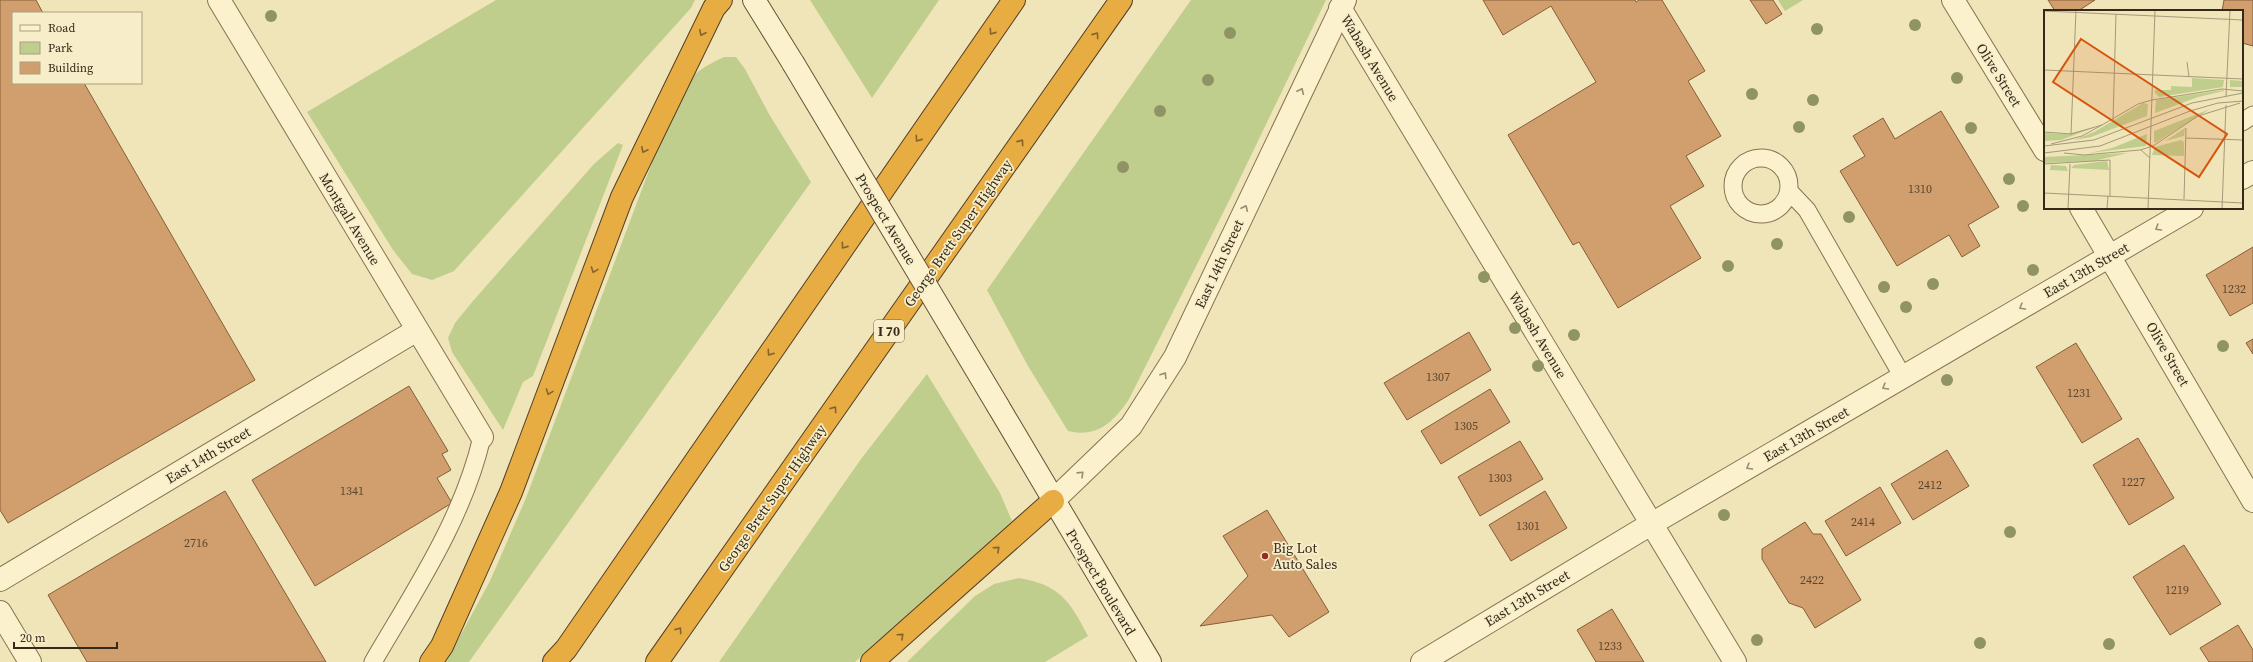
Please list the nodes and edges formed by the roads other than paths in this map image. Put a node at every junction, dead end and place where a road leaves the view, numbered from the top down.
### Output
1 (219, 0) edge
2 (721, 0) edge
3 (754, 0) edge
4 (1014, 0) edge
5 (1121, 0) edge
6 (1953, 0) edge
7 (1342, 4) edge
8 (2253, 115) edge
9 (2243, 121) edge
10 (2044, 148) edge
11 (2253, 172) edge
12 (2243, 177) edge
13 (1788, 191) dead end
14 (2082, 209) edge
15 (2190, 209) edge
16 (2110, 256) junction
17 (417, 330) junction
18 (1904, 377) junction
19 (482, 437) joint
20 (1053, 501) junction
21 (2253, 501) edge
22 (1652, 524) junction
23 (0, 580) edge
24 (0, 612) edge
25 (1433, 659) edge
26 (30, 662) edge
27 (373, 662) edge
28 (432, 662) edge
29 (554, 662) edge
30 (657, 662) edge
31 (872, 662) edge
32 (1150, 662) edge
33 (1735, 662) edge

1 - 17 street, Montgall Avenue
2 -> 28 highway
3 - 20 street, Prospect Avenue, bridge
4 -> 29 highway
30 -> 5 highway, George Brett Super Highway / I 70
6 - 10 street, Olive Street
20 -> 7 street, East 14th Street
7 - 22 street, Wabash Avenue
8 - 9 lane
11 - 12 street
13 - 18 lane
14 - 16 street, Olive Street
15 -> 16 street, East 13th Street
16 -> 18 street, East 13th Street
16 - 21 street, Olive Street
17 - 19 street, Montgall Avenue
17 - 23 street, East 14th Street
18 -> 22 street, East 13th Street
19 - 27 lane
31 -> 20 highway
20 - 32 street, Prospect Boulevard
22 - 25 street, East 13th Street
22 - 33 street, Wabash Avenue
24 - 26 street

